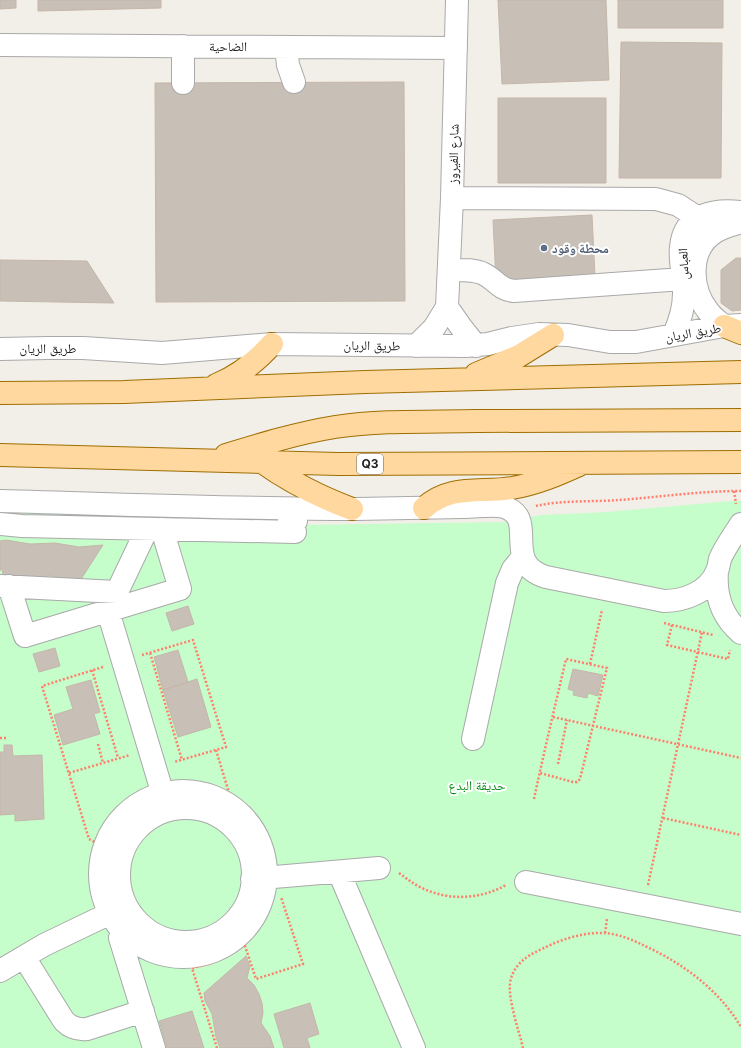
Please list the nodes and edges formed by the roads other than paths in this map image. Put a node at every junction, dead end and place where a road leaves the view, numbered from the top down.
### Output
1 (457, 0) edge
2 (0, 45) edge
3 (183, 46) junction
4 (286, 47) junction
5 (456, 48) junction
6 (183, 82) dead end
7 (294, 82) dead end
8 (452, 198) junction
9 (741, 212) edge
10 (698, 218) junction
11 (741, 222) edge
12 (449, 270) junction
13 (689, 278) junction
14 (447, 307) junction
15 (735, 328) edge
16 (674, 334) junction
17 (553, 335) junction
18 (272, 344) junction
19 (416, 346) junction
20 (476, 346) junction
21 (0, 349) edge
22 (741, 372) edge
23 (462, 379) junction
24 (207, 388) junction
25 (0, 393) edge
26 (741, 420) edge
27 (0, 455) edge
28 (208, 461) junction
29 (262, 462) junction
30 (588, 462) junction
31 (741, 462) edge
32 (0, 501) edge
33 (424, 508) junction
34 (352, 509) junction
35 (739, 517) edge
36 (296, 521) dead end
37 (0, 524) edge
38 (155, 529) junction
39 (526, 563) junction
40 (717, 571) junction
41 (4, 586) edge
42 (112, 602) junction
43 (736, 639) edge
44 (478, 740) dead end
45 (165, 803) junction
46 (379, 868) road end
47 (339, 872) junction
48 (264, 878) junction
49 (526, 882) road end
50 (118, 909) junction
51 (741, 924) edge
52 (126, 934) junction
53 (211, 951) junction
54 (24, 957) junction
55 (0, 971) edge
56 (143, 1011) junction
57 (154, 1048) edge
58 (414, 1048) edge

1 - 5 street, شارع الفيروز
2 - 3 street, الضاحية
3 - 4 street, الضاحية
3 - 6 street
4 - 5 street, الضاحية
4 - 7 street
5 - 8 street, شارع الفيروز
8 - 10 street
8 - 12 street, شارع الفيروز
9 - 10 street, العباس
10 - 13 street, العباس
11 - 13 street, العباس
12 - 13 street
12 - 14 street, شارع الفيروز
13 - 15 street, العباس
13 - 16 street, العباس
14 - 19 street, شارع الفيروز
14 - 20 street
15 - 16 street, طريق الريان
16 - 17 street, طريق الريان
17 - 20 street, طريق الريان
17 - 23 main road
18 - 19 street, طريق الريان
18 - 21 street, طريق الريان
18 - 24 main road
19 - 20 street, طريق الريان
22 - 23 main road
23 - 24 main road
24 - 25 main road
26 - 28 main road
27 - 28 main road, Q3
28 - 29 main road, Q3
29 - 30 main road, Q3
29 - 34 main road
30 - 31 main road, Q3
30 - 33 main road
32 - 34 street
33 - 34 street
33 - 39 street
35 - 40 street
36 - 38 street
37 - 38 street
38 - 42 street
38 - 42 street
39 - 40 street
39 - 44 street
40 - 43 street
41 - 42 street
41 - 42 street
42 - 45 street
45 - 48 street
45 - 48 street
45 - 50 street
46 - 47 street
47 - 48 street
47 - 58 street
48 - 53 street
48 - 53 street
49 - 51 street
50 - 52 street
50 - 53 street
50 - 54 street
52 - 53 street
52 - 56 street
54 - 55 street
54 - 56 street
56 - 57 street

